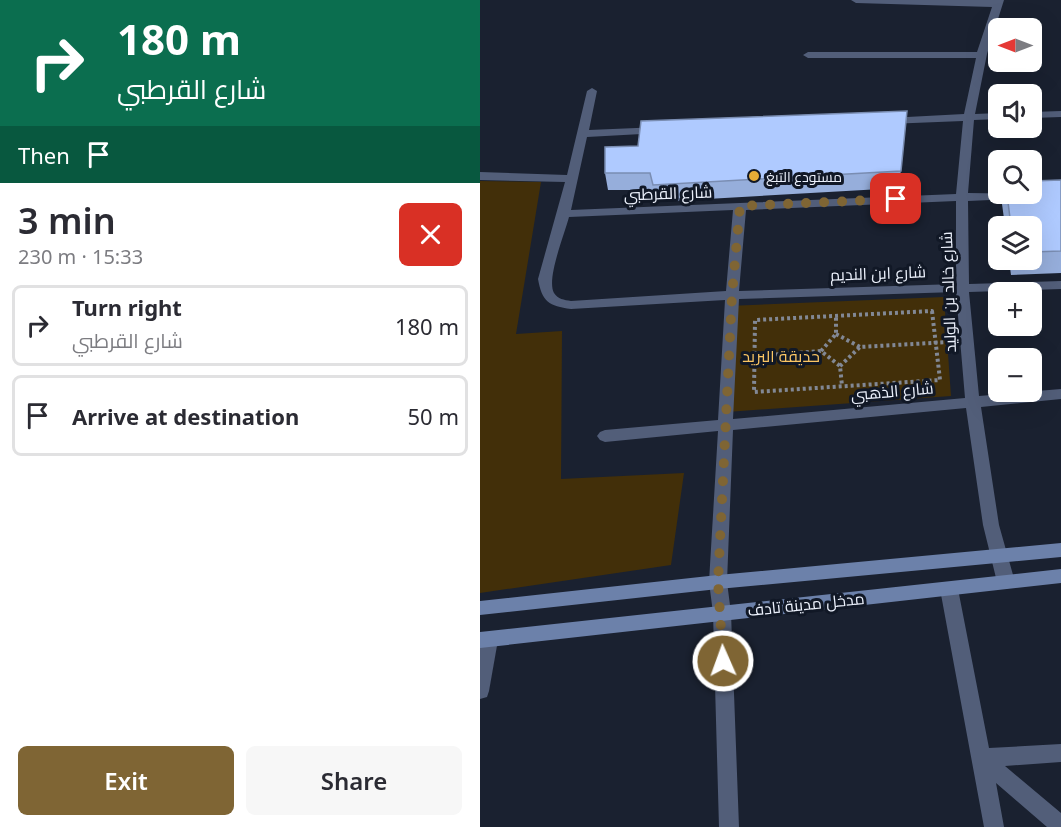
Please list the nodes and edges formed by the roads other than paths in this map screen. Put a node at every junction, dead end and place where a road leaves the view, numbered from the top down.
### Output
1 (856, 0) edge
2 (998, 2) edge
3 (808, 55) dead end
4 (981, 55) junction
5 (592, 91) dead end
6 (1061, 114) edge
7 (1042, 115) edge
8 (988, 116) edge
9 (969, 117) junction
10 (875, 121) edge
11 (676, 130) edge
12 (582, 134) junction
13 (480, 176) edge
14 (572, 179) junction
15 (1061, 193) edge
16 (963, 196) junction
17 (740, 206) junction
18 (564, 214) junction
19 (1061, 285) edge
20 (962, 286) junction
21 (732, 295) junction
22 (1061, 394) edge
23 (971, 402) junction
24 (726, 424) junction
25 (605, 436) dead end
26 (1061, 550) edge
27 (996, 556) junction
28 (1061, 576) edge
29 (718, 582) junction
30 (1006, 582) junction
31 (949, 589) junction
32 (480, 608) edge
33 (722, 613) junction
34 (485, 640) edge
35 (480, 691) edge
36 (1061, 753) edge
37 (981, 758) junction
38 (1061, 826) edge
39 (729, 827) edge
40 (994, 827) edge

1 - 2 street
2 - 4 street, شارع خالد بن الوليد
3 - 4 street
4 - 9 street, شارع خالد بن الوليد
5 - 12 street
6 - 7 street
8 - 9 street
9 - 10 street
9 - 16 street, شارع خالد بن الوليد
11 - 12 street
12 - 14 street
13 - 14 street
14 - 18 street
15 - 16 street, شارع القرطبي
16 - 17 street, شارع القرطبي
16 - 20 street, شارع خالد بن الوليد
17 - 18 street, شارع القرطبي
17 - 21 street
18 - 21 street, شارع ابن النديم
19 - 20 street, شارع ابن النديم
20 - 21 street, شارع ابن النديم
20 - 23 street, شارع خالد بن الوليد
21 - 24 street
22 - 23 street, شارع الذهبي
23 - 24 street, شارع الذهبي
23 - 27 street, شارع خالد بن الوليد
24 - 25 street, شارع الذهبي
24 - 29 street
26 - 27 main road, مدخل مدينة تادف
27 - 29 main road, مدخل مدينة تادف
27 - 30 street, شارع خالد بن الوليد
28 - 30 main road, مدخل مدينة تادف
29 - 32 main road, مدخل مدينة تادف
29 - 33 street
30 - 31 main road, مدخل مدينة تادف
31 - 33 main road, مدخل مدينة تادف
31 - 37 street
33 - 34 main road, مدخل مدينة تادف
33 - 39 street
34 - 35 street
36 - 37 street
37 - 38 street
37 - 40 street

